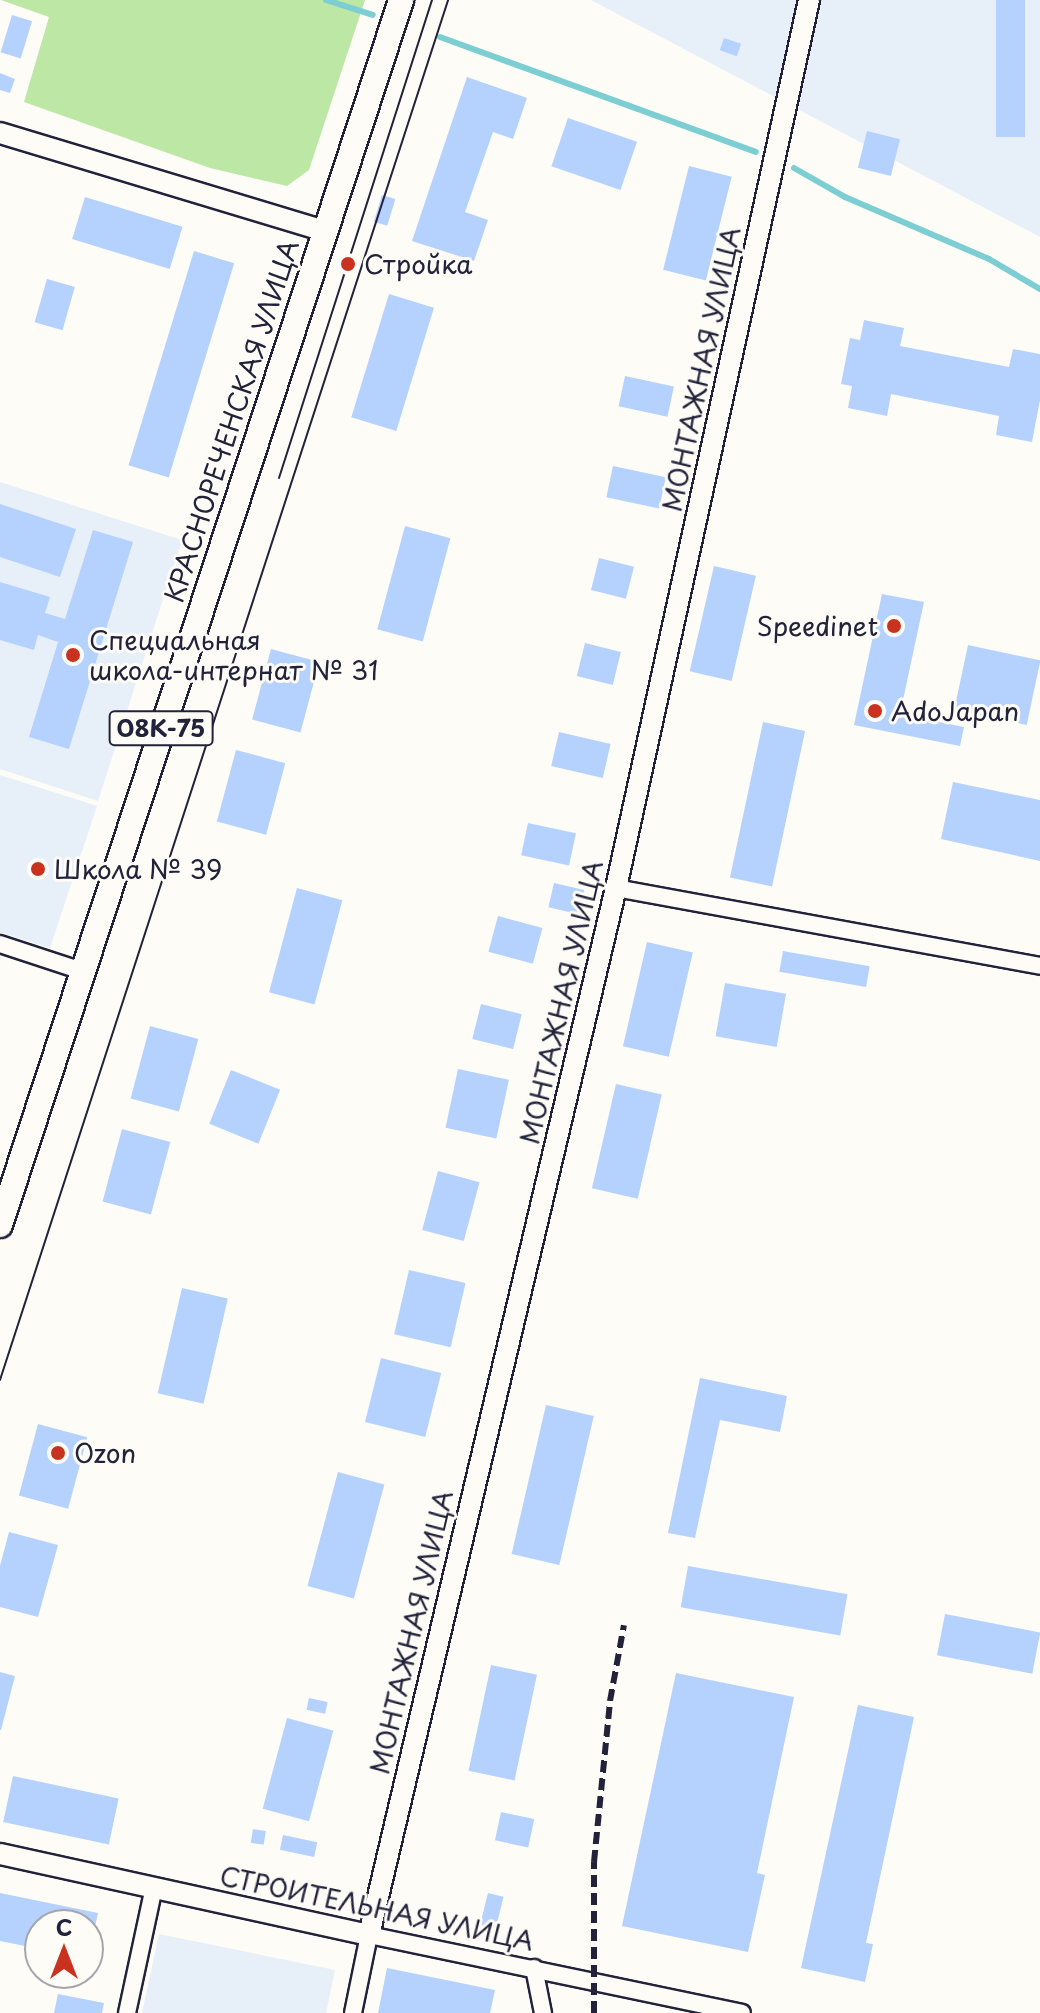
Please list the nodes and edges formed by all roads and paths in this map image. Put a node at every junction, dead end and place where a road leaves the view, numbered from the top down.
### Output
1 (401, 0) edge
2 (809, 0) edge
3 (0, 133) edge
4 (322, 230) junction
5 (616, 888) junction
6 (0, 944) edge
7 (1040, 966) edge
8 (82, 971) junction
9 (0, 1225) edge
10 (0, 1854) edge
11 (154, 1887) junction
12 (369, 1935) junction
13 (534, 1968) junction
14 (127, 2013) edge
15 (353, 2013) edge
16 (543, 2013) edge
17 (742, 2013) edge

1 - 4 main road, КРАСНОРЕЧЕНСКАЯ УЛИЦА / 08К-75
2 - 5 street, МОНТАЖНАЯ УЛИЦА
3 - 4 street
4 - 8 main road, КРАСНОРЕЧЕНСКАЯ УЛИЦА / 08К-75
5 - 7 street
5 - 12 street, МОНТАЖНАЯ УЛИЦА
6 - 8 street
8 - 9 main road, КРАСНОРЕЧЕНСКАЯ УЛИЦА / 08К-75
10 - 11 street, СТРОИТЕЛЬНАЯ УЛИЦА
11 - 12 street, СТРОИТЕЛЬНАЯ УЛИЦА
11 - 14 street
12 - 13 street, СТРОИТЕЛЬНАЯ УЛИЦА
12 - 15 street, МОНТАЖНАЯ УЛИЦА
13 - 16 street
13 - 17 street, СТРОИТЕЛЬНАЯ УЛИЦА

